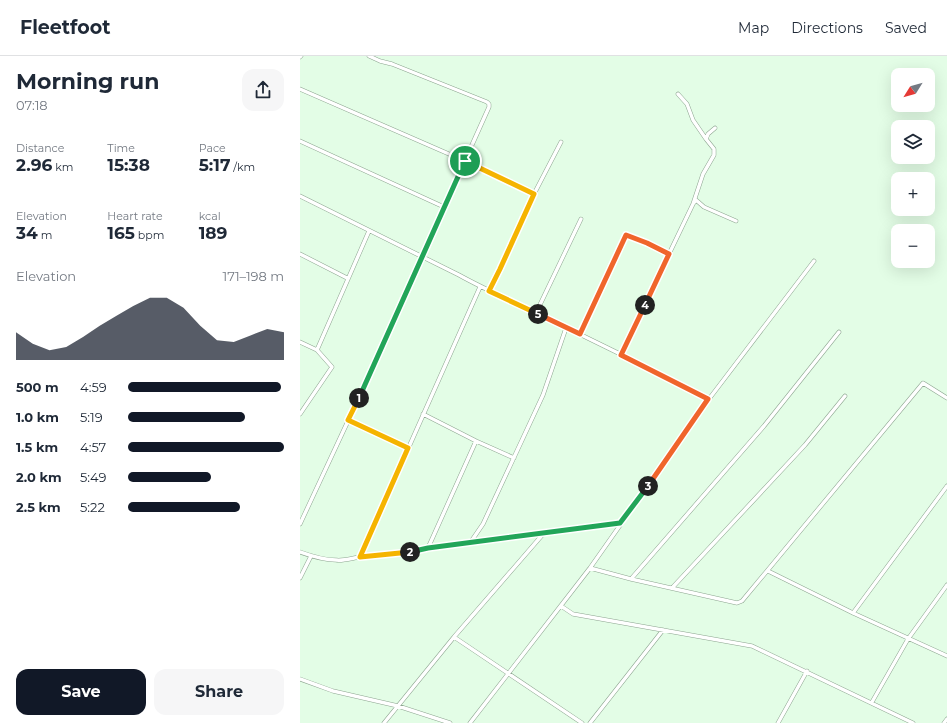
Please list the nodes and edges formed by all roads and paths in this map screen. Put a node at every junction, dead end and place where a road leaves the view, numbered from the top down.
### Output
1 (369, 56) edge
2 (300, 90) edge
3 (678, 94) dead end
4 (715, 128) dead end
5 (706, 138) junction
6 (300, 141) edge
7 (561, 142) dead end
8 (465, 161) junction
9 (534, 194) junction
10 (300, 196) edge
11 (693, 204) junction
12 (444, 207) junction
13 (581, 219) dead end
14 (736, 221) dead end
15 (369, 231) junction
16 (300, 254) edge
17 (669, 254) junction
18 (422, 257) junction
19 (814, 262) dead end
20 (348, 278) junction
21 (480, 287) junction
22 (489, 291) junction
23 (536, 313) junction
24 (566, 328) junction
25 (839, 332) dead end
26 (580, 334) junction
27 (300, 342) edge
28 (317, 350) junction
29 (621, 355) junction
30 (845, 396) dead end
31 (947, 398) edge
32 (708, 399) junction
33 (300, 414) edge
34 (423, 414) junction
35 (348, 420) junction
36 (476, 441) junction
37 (408, 448) junction
38 (514, 458) junction
39 (947, 486) edge
40 (620, 523) junction
41 (300, 524) edge
42 (544, 533) junction
43 (470, 543) junction
44 (428, 548) junction
45 (300, 552) edge
46 (310, 556) junction
47 (360, 557) junction
48 (590, 568) junction
49 (768, 571) junction
50 (300, 578) edge
51 (630, 579) junction
52 (947, 584) edge
53 (672, 588) junction
54 (561, 606) junction
55 (853, 613) junction
56 (663, 630) junction
57 (454, 637) junction
58 (908, 638) junction
59 (947, 656) edge
60 (807, 671) junction
61 (509, 673) junction
62 (300, 679) edge
63 (872, 702) junction
64 (398, 706) junction
65 (947, 719) edge
66 (384, 723) edge
67 (450, 723) edge
68 (470, 723) edge
69 (582, 723) edge
70 (590, 723) edge
71 (778, 723) edge
72 (913, 723) edge
73 (944, 723) edge

1 - 8 street
2 - 8 street
3 - 5 street
4 - 5 street
5 - 11 street
6 - 12 street
7 - 9 street
8 - 9 street
8 - 12 street
9 - 22 street
10 - 15 street
11 - 14 street
11 - 17 street
12 - 18 street
13 - 23 street
15 - 18 street
15 - 20 street
16 - 20 street
17 - 26 street
17 - 29 street
18 - 21 street
18 - 35 street
19 - 32 street
20 - 28 street
21 - 22 street
21 - 34 street
22 - 23 street
23 - 24 street
24 - 26 street
24 - 38 street
25 - 51 street
26 - 29 street
27 - 28 street
28 - 33 street
29 - 32 street
30 - 53 street
31 - 49 street
32 - 40 street
34 - 36 street
34 - 37 street
35 - 37 street
35 - 41 street
36 - 38 street
36 - 44 street
37 - 47 street
38 - 43 street
39 - 55 street
40 - 42 street
40 - 48 street
42 - 43 street
42 - 57 street
43 - 44 street
44 - 47 street
45 - 46 street
46 - 47 street
46 - 50 street
48 - 51 street
48 - 54 street
49 - 53 street
49 - 55 street
51 - 53 street
52 - 58 street
54 - 56 street
54 - 61 street
55 - 58 street
56 - 60 street
56 - 70 street
57 - 61 street
57 - 64 street
58 - 59 street
58 - 63 street
60 - 63 street
60 - 71 street
61 - 68 street
61 - 69 street
62 - 64 street
63 - 72 street
64 - 66 street
64 - 67 street
65 - 73 street

